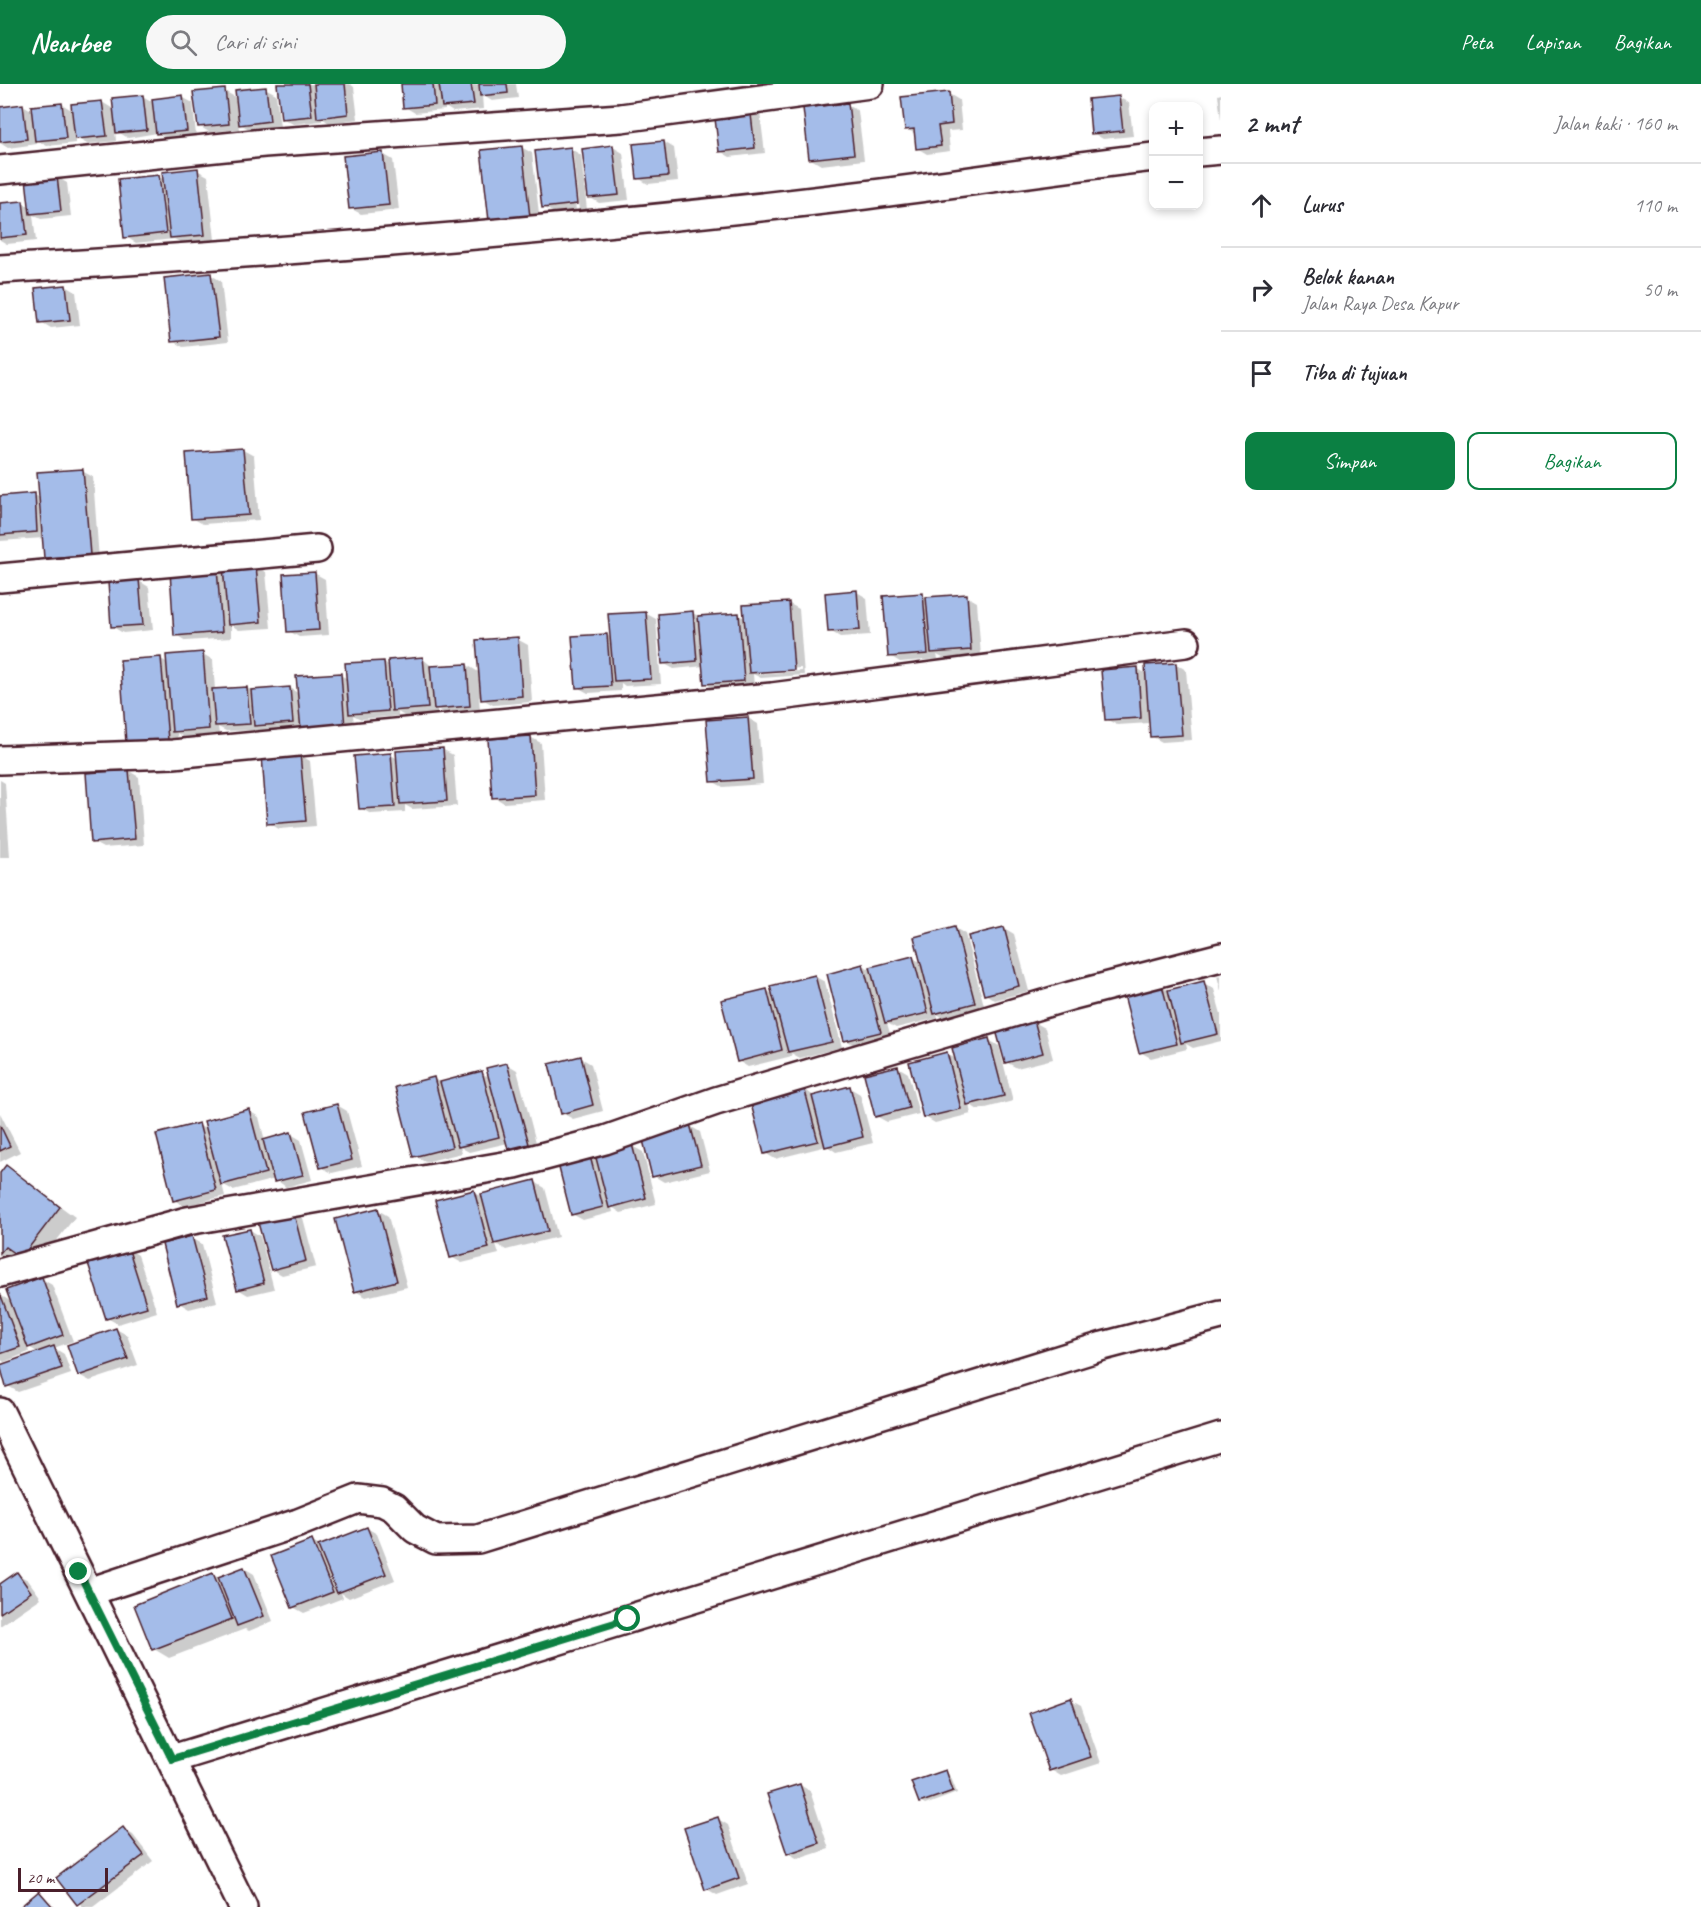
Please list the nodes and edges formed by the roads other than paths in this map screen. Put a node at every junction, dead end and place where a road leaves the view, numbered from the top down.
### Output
1 (870, 84) edge
2 (1221, 150) edge
3 (1203, 152) edge
4 (1149, 158) edge
5 (0, 170) edge
6 (0, 269) edge
7 (317, 549) dead end
8 (0, 578) edge
9 (1186, 643) dead end
10 (0, 760) edge
11 (1221, 957) edge
12 (0, 1273) edge
13 (1221, 1315) edge
14 (0, 1412) edge
15 (1221, 1437) edge
16 (89, 1592) junction
17 (172, 1759) junction
18 (243, 1907) edge

1 - 5 street
2 - 3 street
4 - 6 street
7 - 8 street
9 - 10 street
11 - 12 street
13 - 16 street
14 - 16 street
15 - 17 street
16 - 17 street
17 - 18 street

